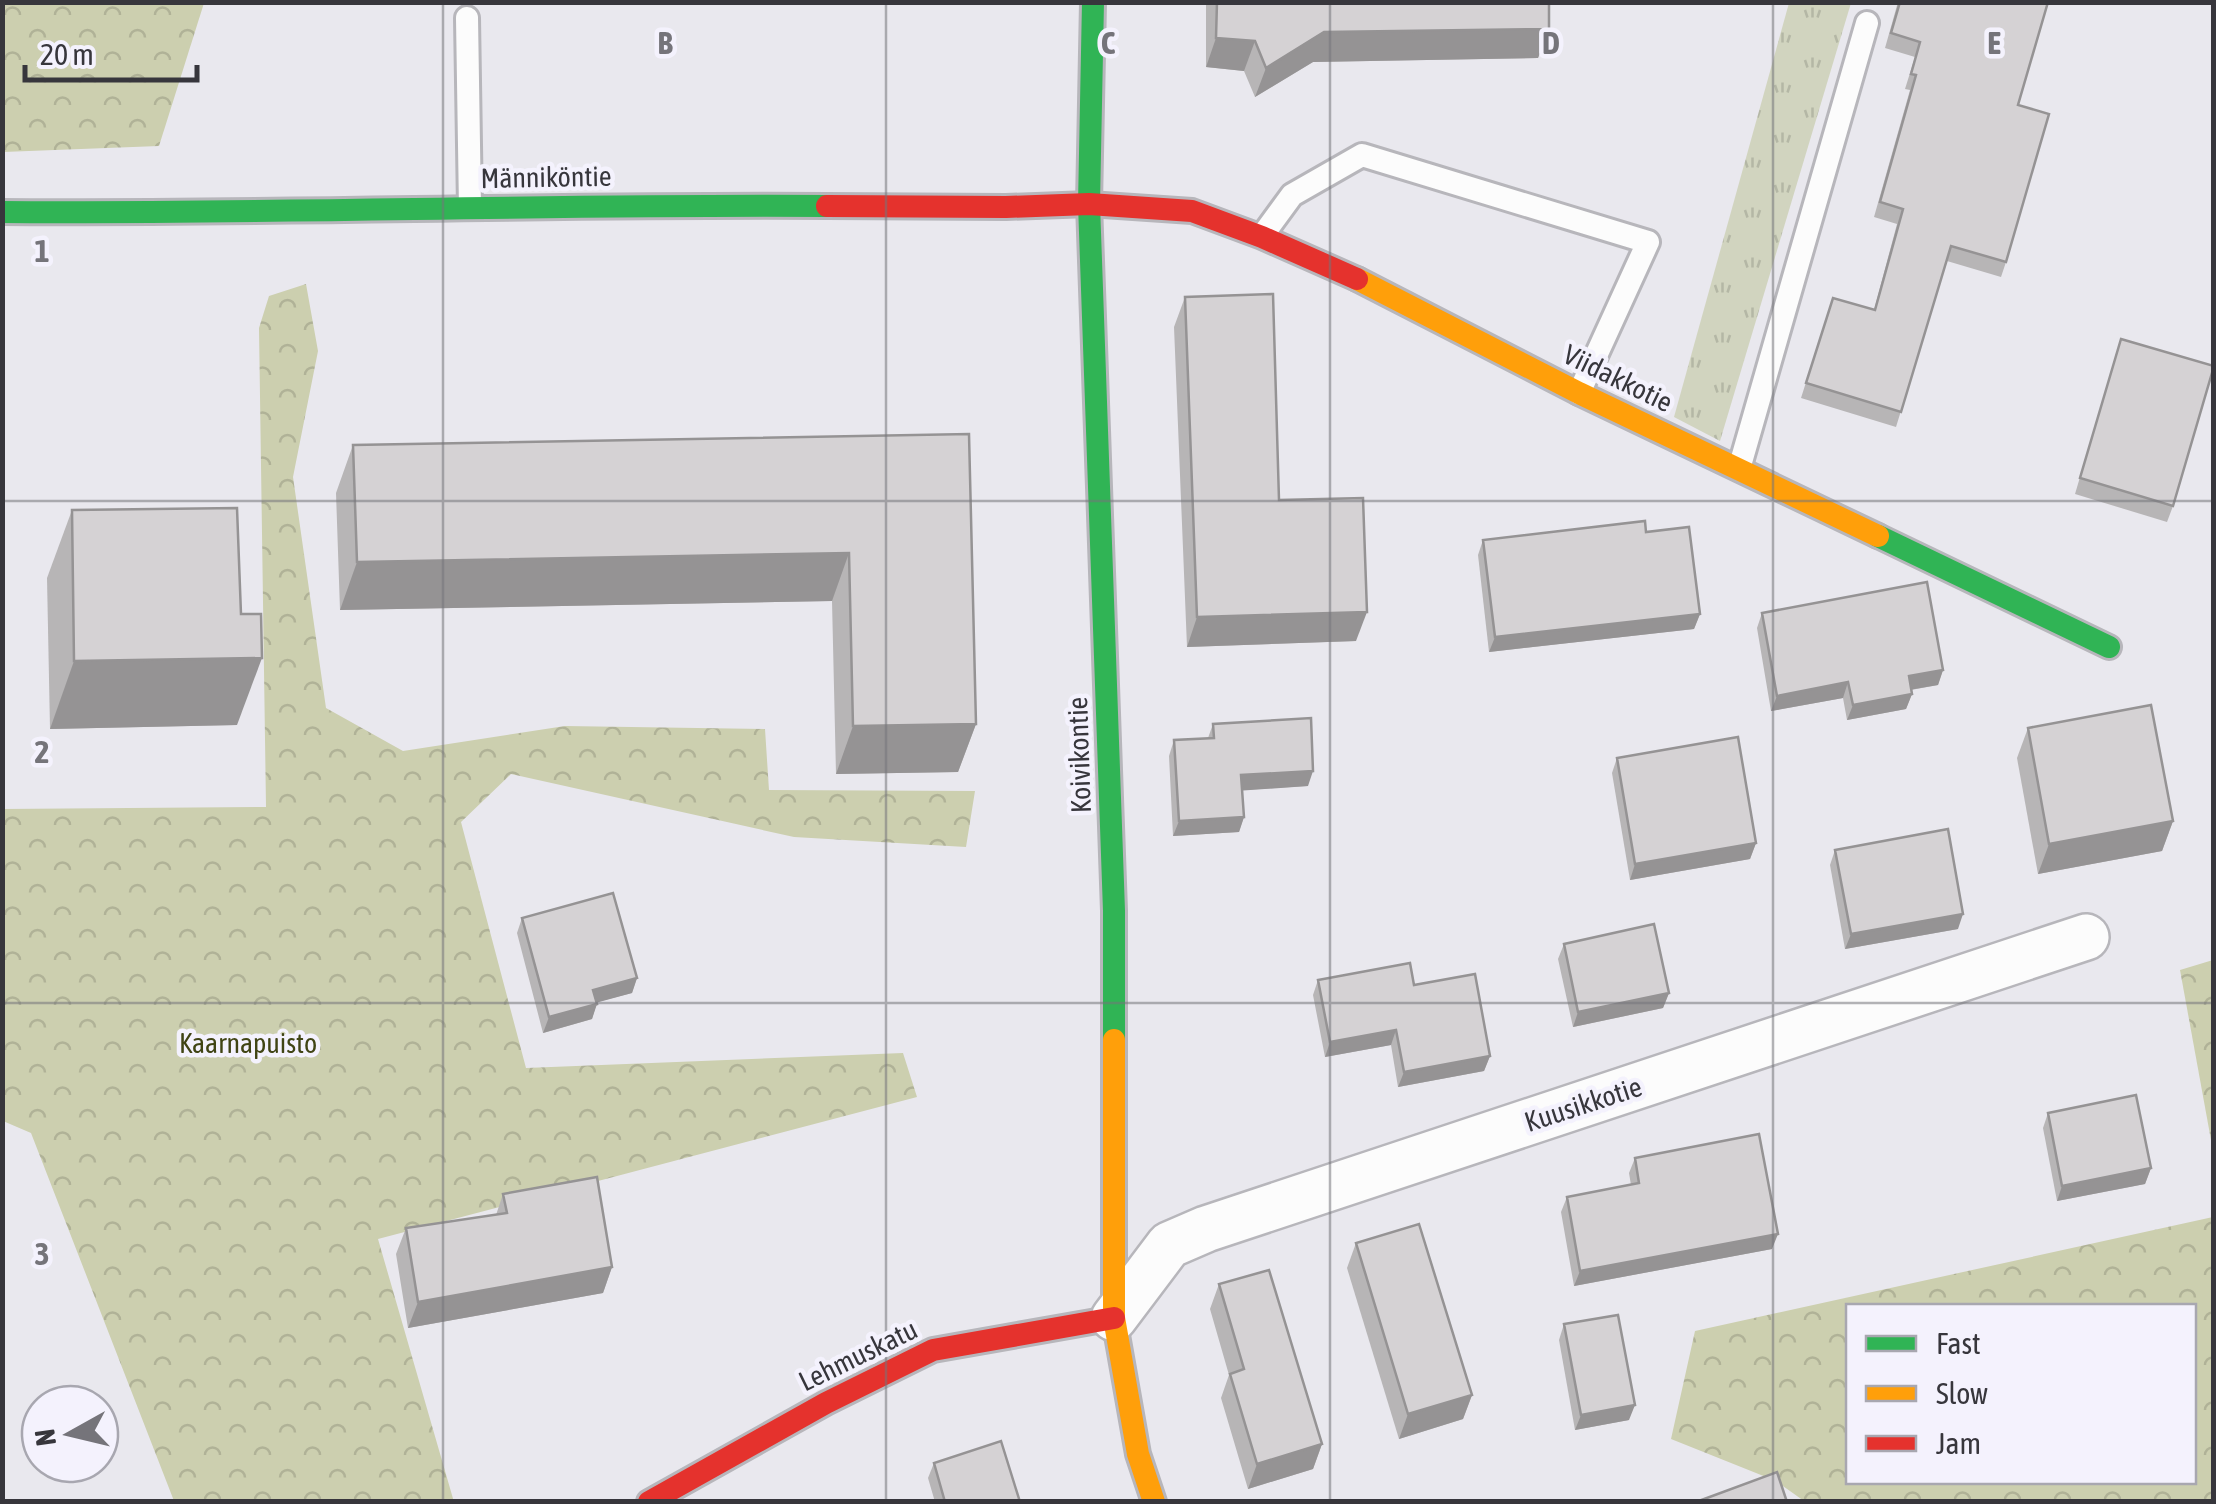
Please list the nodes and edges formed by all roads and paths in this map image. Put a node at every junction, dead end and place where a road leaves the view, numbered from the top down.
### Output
1 (1092, 2) edge
2 (467, 18) dead end
3 (1867, 23) dead end
4 (1090, 204) junction
5 (470, 208) junction
6 (2, 212) edge
7 (1262, 237) junction
8 (1578, 393) junction
9 (1739, 469) junction
10 (2109, 648) dead end
11 (2086, 936) dead end
12 (1114, 1318) junction
13 (649, 1502) edge
14 (1154, 1502) edge

1 - 4 street, Koivikontie
2 - 5 lane
3 - 9 lane
4 - 5 street, Männiköntie
4 - 7 street, Viidakkotie
4 - 12 street, Koivikontie
5 - 6 street, Männiköntie
7 - 8 street, Viidakkotie
7 - 8 lane
8 - 9 street, Viidakkotie
9 - 10 street, Viidakkotie
11 - 12 street, Kuusikkotie
12 - 13 street, Lehmuskatu
12 - 14 street, Koivikontie

